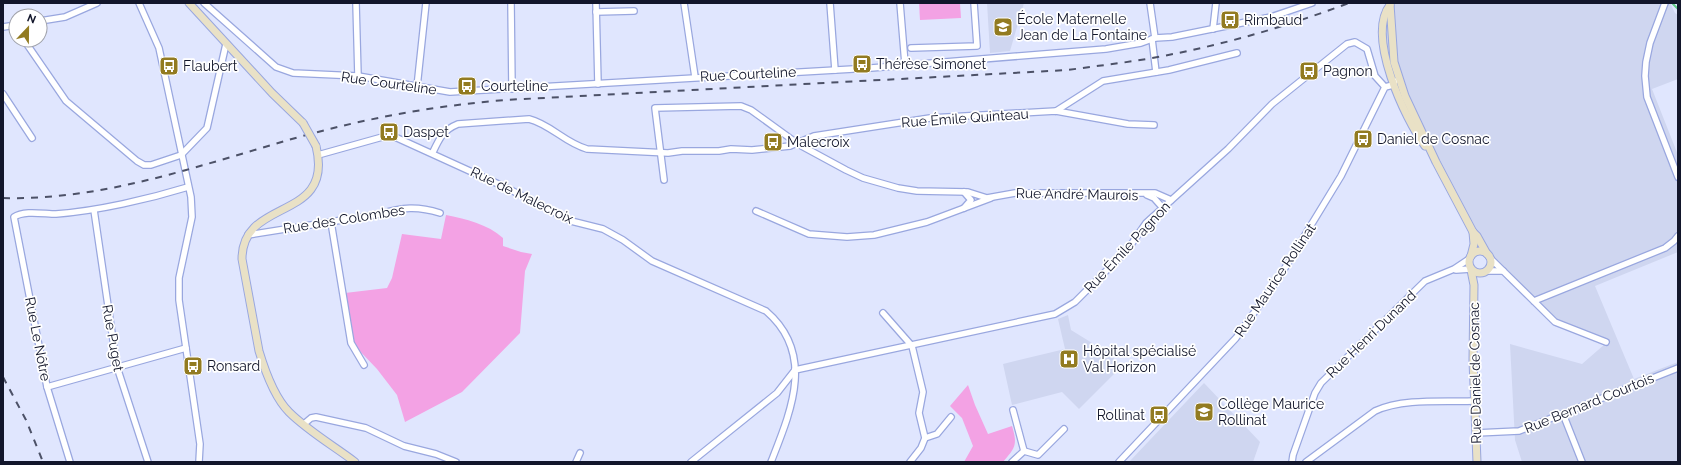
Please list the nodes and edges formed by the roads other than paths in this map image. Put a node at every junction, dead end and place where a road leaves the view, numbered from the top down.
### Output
1 (97, 3) edge
2 (139, 3) edge
3 (189, 3) edge
4 (204, 3) edge
5 (356, 3) edge
6 (426, 3) edge
7 (511, 3) edge
8 (596, 3) edge
9 (684, 3) edge
10 (830, 3) edge
11 (900, 3) edge
12 (974, 3) edge
13 (1150, 3) edge
14 (1216, 3) edge
15 (1312, 3) edge
16 (1665, 3) edge
17 (1390, 4) edge
18 (634, 11) dead end
19 (596, 12) junction
20 (48, 20) edge
21 (1213, 29) junction
22 (1384, 29) junction
23 (1154, 38) junction
24 (226, 44) junction
25 (30, 48) edge
26 (911, 48) dead end
27 (1237, 53) dead end
28 (905, 64) junction
29 (835, 70) junction
30 (1156, 72) junction
31 (1397, 73) junction
32 (358, 76) junction
33 (695, 77) junction
34 (598, 84) junction
35 (1389, 86) junction
36 (417, 87) junction
37 (512, 89) junction
38 (3, 94) edge
39 (1056, 111) junction
40 (1154, 125) dead end
41 (1424, 137) junction
42 (32, 138) dead end
43 (798, 144) junction
44 (433, 152) junction
45 (660, 153) junction
46 (181, 155) junction
47 (318, 155) junction
48 (1436, 162) junction
49 (1678, 177) edge
50 (664, 180) dead end
51 (188, 187) junction
52 (963, 192) junction
53 (1147, 195) junction
54 (994, 197) junction
55 (1171, 200) junction
56 (1162, 207) junction
57 (964, 208) junction
58 (94, 210) junction
59 (756, 211) dead end
60 (440, 213) dead end
61 (331, 222) junction
62 (1473, 232) junction
63 (248, 235) junction
64 (1678, 236) edge
65 (1488, 256) junction
66 (1470, 257) junction
67 (1454, 269) junction
68 (1471, 269) junction
69 (1485, 272) junction
70 (1506, 272) junction
71 (1474, 284) junction
72 (1534, 301) junction
73 (883, 313) dead end
74 (1606, 342) dead end
75 (912, 346) junction
76 (186, 348) junction
77 (364, 365) dead end
78 (116, 367) junction
79 (1678, 368) edge
80 (795, 370) junction
81 (47, 387) junction
82 (1474, 401) junction
83 (1013, 410) dead end
84 (1563, 414) junction
85 (951, 417) dead end
86 (304, 424) junction
87 (1064, 429) dead end
88 (1476, 433) junction
89 (925, 438) junction
90 (1024, 451) junction
91 (580, 453) dead end
92 (70, 462) edge
93 (148, 462) edge
94 (199, 462) edge
95 (355, 462) edge
96 (456, 462) edge
97 (576, 462) edge
98 (691, 462) edge
99 (771, 462) edge
100 (910, 462) edge
101 (1012, 462) edge
102 (1119, 462) edge
103 (1292, 462) edge
104 (1306, 462) edge
105 (1477, 462) edge
106 (1582, 462) edge

1 - 20 street
2 - 46 street
3 - 24 street
4 - 32 street, Rue Courteline
5 - 32 street
6 - 36 street
7 - 37 street
8 - 19 street
9 - 33 street
10 - 29 street
11 - 28 street
12 - 26 street
13 - 23 street
14 - 21 street
15 - 21 street, Rue Courteline
16 - 49 street
17 - 22 street
17 - 31 street
18 - 19 street
19 - 34 street
21 - 23 street, Rue Courteline
22 - 31 street
22 - 35 street
23 - 28 street, Rue Courteline
23 - 30 street
24 - 46 street
24 - 47 street, bridge
25 - 46 street
27 - 30 street
28 - 29 street, Rue Courteline
29 - 33 street, Rue Courteline
30 - 39 street
31 - 35 street, Rue Maurice Rollinat
31 - 41 street
32 - 36 street, Rue Courteline
33 - 34 street, Rue Courteline
34 - 37 street, Rue Courteline
35 - 41 street
35 - 48 street
35 - 55 street, Rue Émile Pagnon
35 - 102 street, Rue Maurice Rollinat
36 - 37 street, Rue Courteline
38 - 42 street
39 - 40 street, Rue Émile Quinteau
39 - 43 street, Rue Émile Quinteau
41 - 48 street
43 - 45 street
43 - 45 street
43 - 52 street, Rue André Maurois
44 - 45 street
44 - 47 street, Rue de Malecroix
44 - 80 street, Rue de Malecroix
45 - 50 street
46 - 51 street
47 - 63 street
48 - 62 street
51 - 58 street
51 - 76 street
52 - 54 street, Rue André Maurois
52 - 57 street
53 - 54 street, Rue André Maurois
53 - 55 street, Rue André Maurois
53 - 56 street, Rue André Maurois
54 - 57 street
55 - 56 street, Rue Émile Pagnon
56 - 75 street, Rue Émile Pagnon
57 - 59 street
58 - 78 street, Rue Puget
58 - 81 street, Rue Le Nôtre
60 - 61 street, Rue des Colombes
61 - 63 street, Rue des Colombes
61 - 77 street
62 - 65 street
62 - 66 street
63 - 86 street
64 - 72 street
65 - 66 street
65 - 69 street
65 - 70 street
66 - 67 street, Rue Henri Dunand
66 - 68 street
67 - 68 street, Rue Henri Dunand
67 - 103 street, Rue Henri Dunand
68 - 69 street
68 - 71 street, Rue Daniel de Cosnac
69 - 70 street
69 - 71 street, Rue Daniel de Cosnac
70 - 72 street
71 - 82 street, Rue Daniel de Cosnac
72 - 74 street
73 - 75 street
75 - 80 street, Rue Émile Pagnon
75 - 89 street
76 - 78 street
76 - 94 street
78 - 81 street
78 - 93 street, Rue Puget
79 - 84 street, Rue Bernard Courtois
80 - 98 street
80 - 99 street, Rue de Malecroix
81 - 92 street, Rue Le Nôtre
82 - 88 street, Rue Daniel de Cosnac
82 - 104 street
83 - 90 street
84 - 88 street, Rue Bernard Courtois
84 - 106 street
85 - 89 street
86 - 95 street
86 - 96 street
87 - 90 street
88 - 105 street, Rue Daniel de Cosnac
89 - 100 street
90 - 101 street
91 - 97 street

